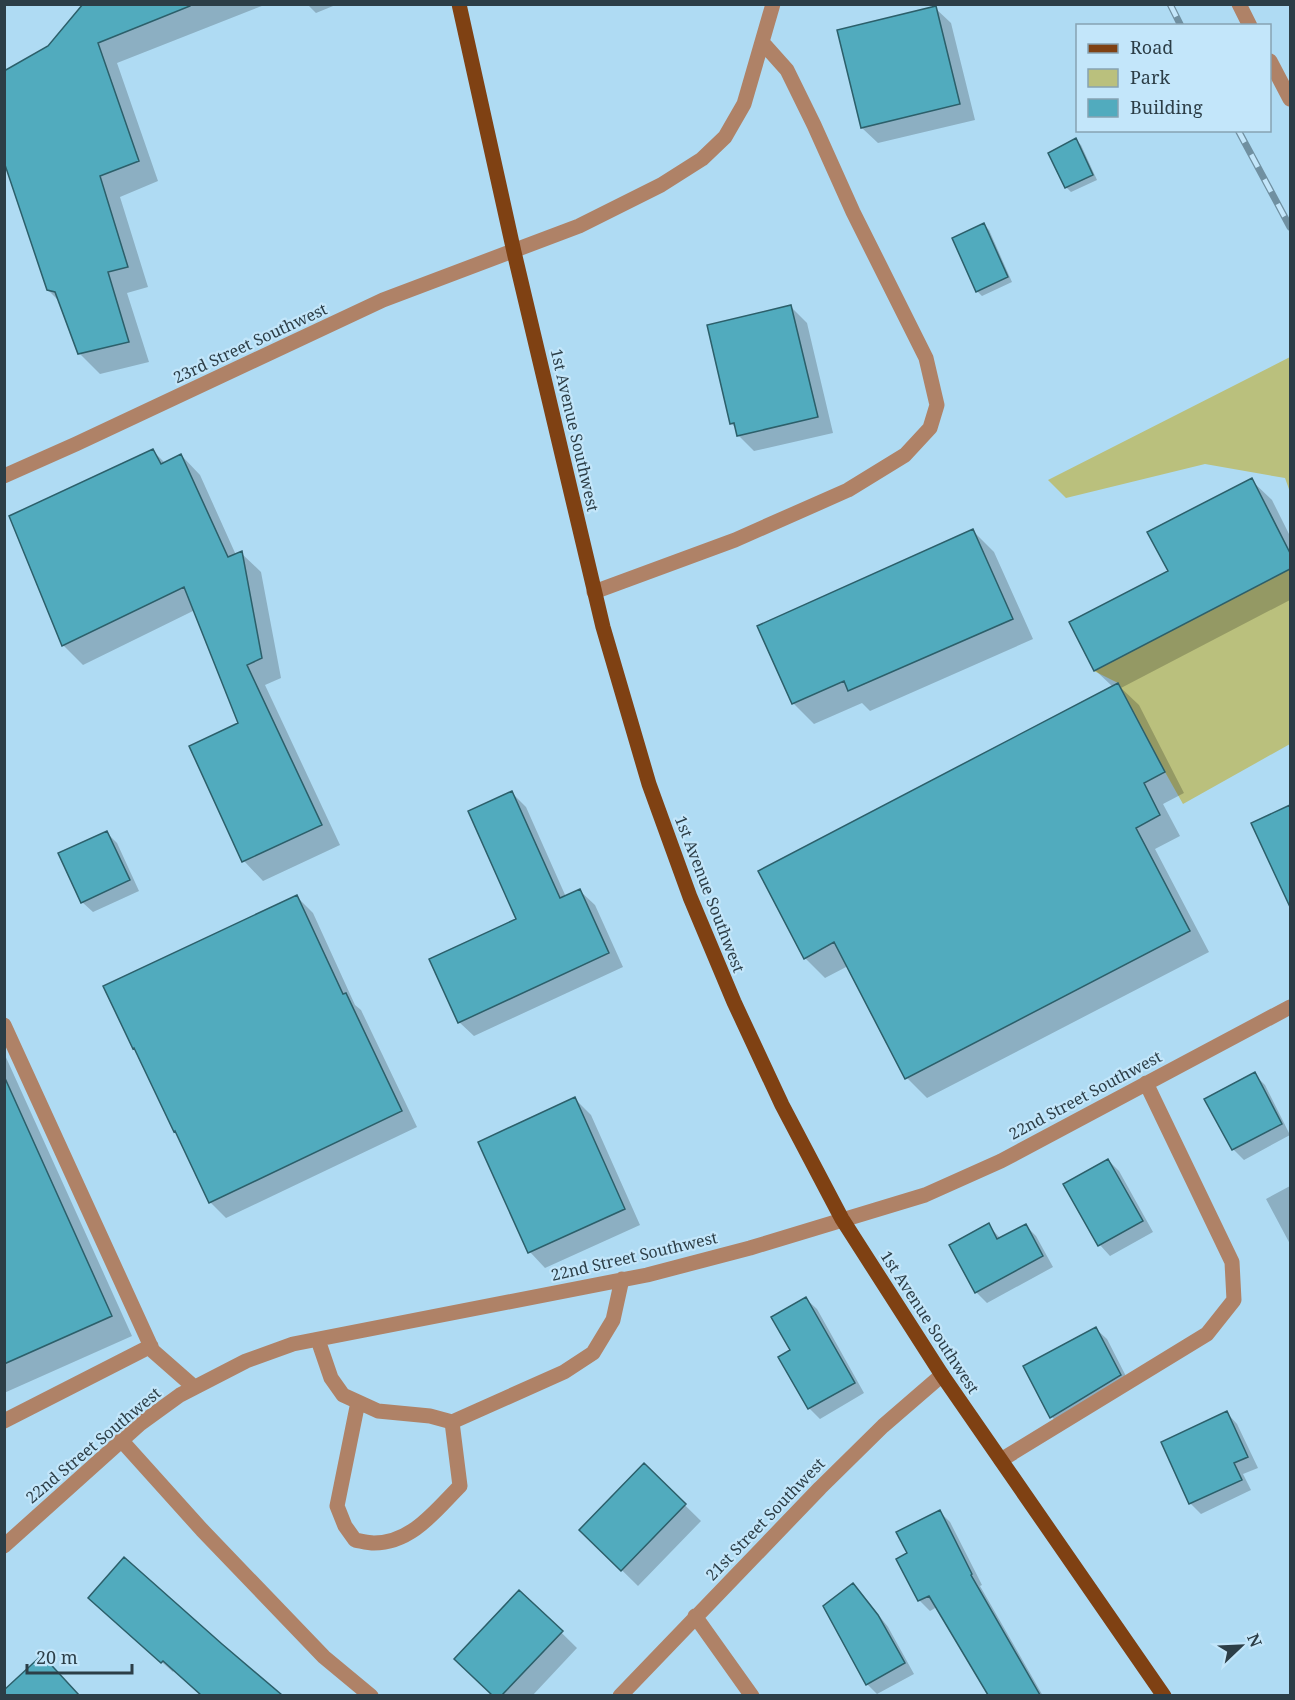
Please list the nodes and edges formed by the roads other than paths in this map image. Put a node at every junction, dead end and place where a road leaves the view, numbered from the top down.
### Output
1 (459, 4) edge
2 (773, 4) edge
3 (1239, 4) edge
4 (1249, 24) edge
5 (762, 42) junction
6 (1271, 65) edge
7 (1290, 99) edge
8 (514, 252) junction
9 (4, 476) edge
10 (594, 592) junction
11 (1290, 1007) edge
12 (4, 1025) edge
13 (1146, 1083) junction
14 (842, 1219) junction
15 (622, 1279) junction
16 (318, 1340) junction
17 (151, 1346) junction
18 (942, 1375) junction
19 (194, 1387) junction
20 (358, 1402) junction
21 (4, 1421) edge
22 (452, 1422) junction
23 (122, 1440) junction
24 (1001, 1460) junction
25 (4, 1546) edge
26 (695, 1616) junction
27 (370, 1695) edge
28 (620, 1695) edge
29 (752, 1695) edge
30 (1164, 1695) edge

1 - 8 main road, 1st Avenue Southwest
2 - 5 street, 23rd Street Southwest
3 - 4 street
5 - 8 street, 23rd Street Southwest
5 - 10 street
6 - 7 street
8 - 9 street, 23rd Street Southwest
8 - 10 main road, 1st Avenue Southwest
10 - 14 main road, 1st Avenue Southwest
11 - 13 street, 22nd Street Southwest
12 - 17 street
13 - 14 street, 22nd Street Southwest
13 - 24 street
14 - 15 street, 22nd Street Southwest
14 - 18 main road, 1st Avenue Southwest
15 - 16 street, 22nd Street Southwest
15 - 22 street
16 - 19 street, 22nd Street Southwest
16 - 20 street
17 - 19 street
17 - 21 street
18 - 24 main road, 1st Avenue Southwest
18 - 26 street, 21st Street Southwest
19 - 23 street, 22nd Street Southwest
20 - 22 street
20 - 22 street
23 - 25 street, 22nd Street Southwest
23 - 27 street
24 - 30 main road, 1st Avenue Southwest
26 - 28 street, 21st Street Southwest
26 - 29 street

